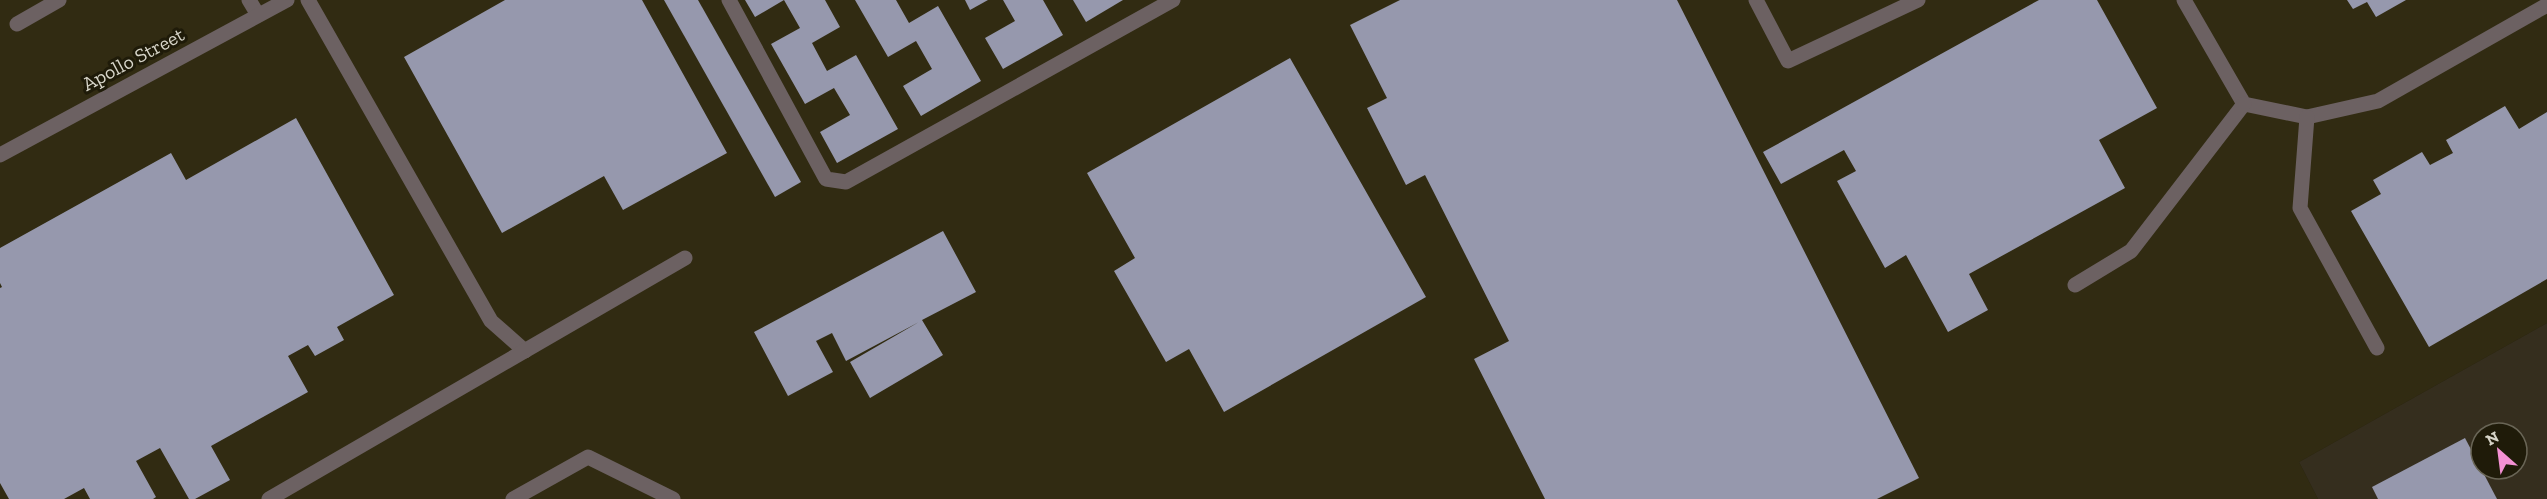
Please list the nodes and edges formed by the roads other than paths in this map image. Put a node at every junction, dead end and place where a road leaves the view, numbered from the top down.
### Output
1 (59, 0) edge
2 (249, 0) edge
3 (287, 0) edge
4 (308, 0) edge
5 (729, 0) edge
6 (1173, 0) edge
7 (1756, 0) edge
8 (2184, 0) edge
9 (1908, 3) edge
10 (2547, 5) edge
11 (258, 15) junction
12 (17, 24) dead end
13 (2244, 104) junction
14 (2307, 117) junction
15 (0, 155) edge
16 (685, 258) dead end
17 (2075, 285) dead end
18 (2377, 348) dead end
19 (525, 351) junction
20 (269, 499) edge
21 (513, 499) edge
22 (673, 499) edge

1 - 12 street
2 - 11 street
3 - 11 street, Apollo Street
4 - 19 street
5 - 6 street
7 - 9 street
8 - 13 street
10 - 14 street
11 - 15 street, Apollo Street
13 - 14 street
13 - 17 street
14 - 18 street
16 - 19 street
19 - 20 street
21 - 22 street

